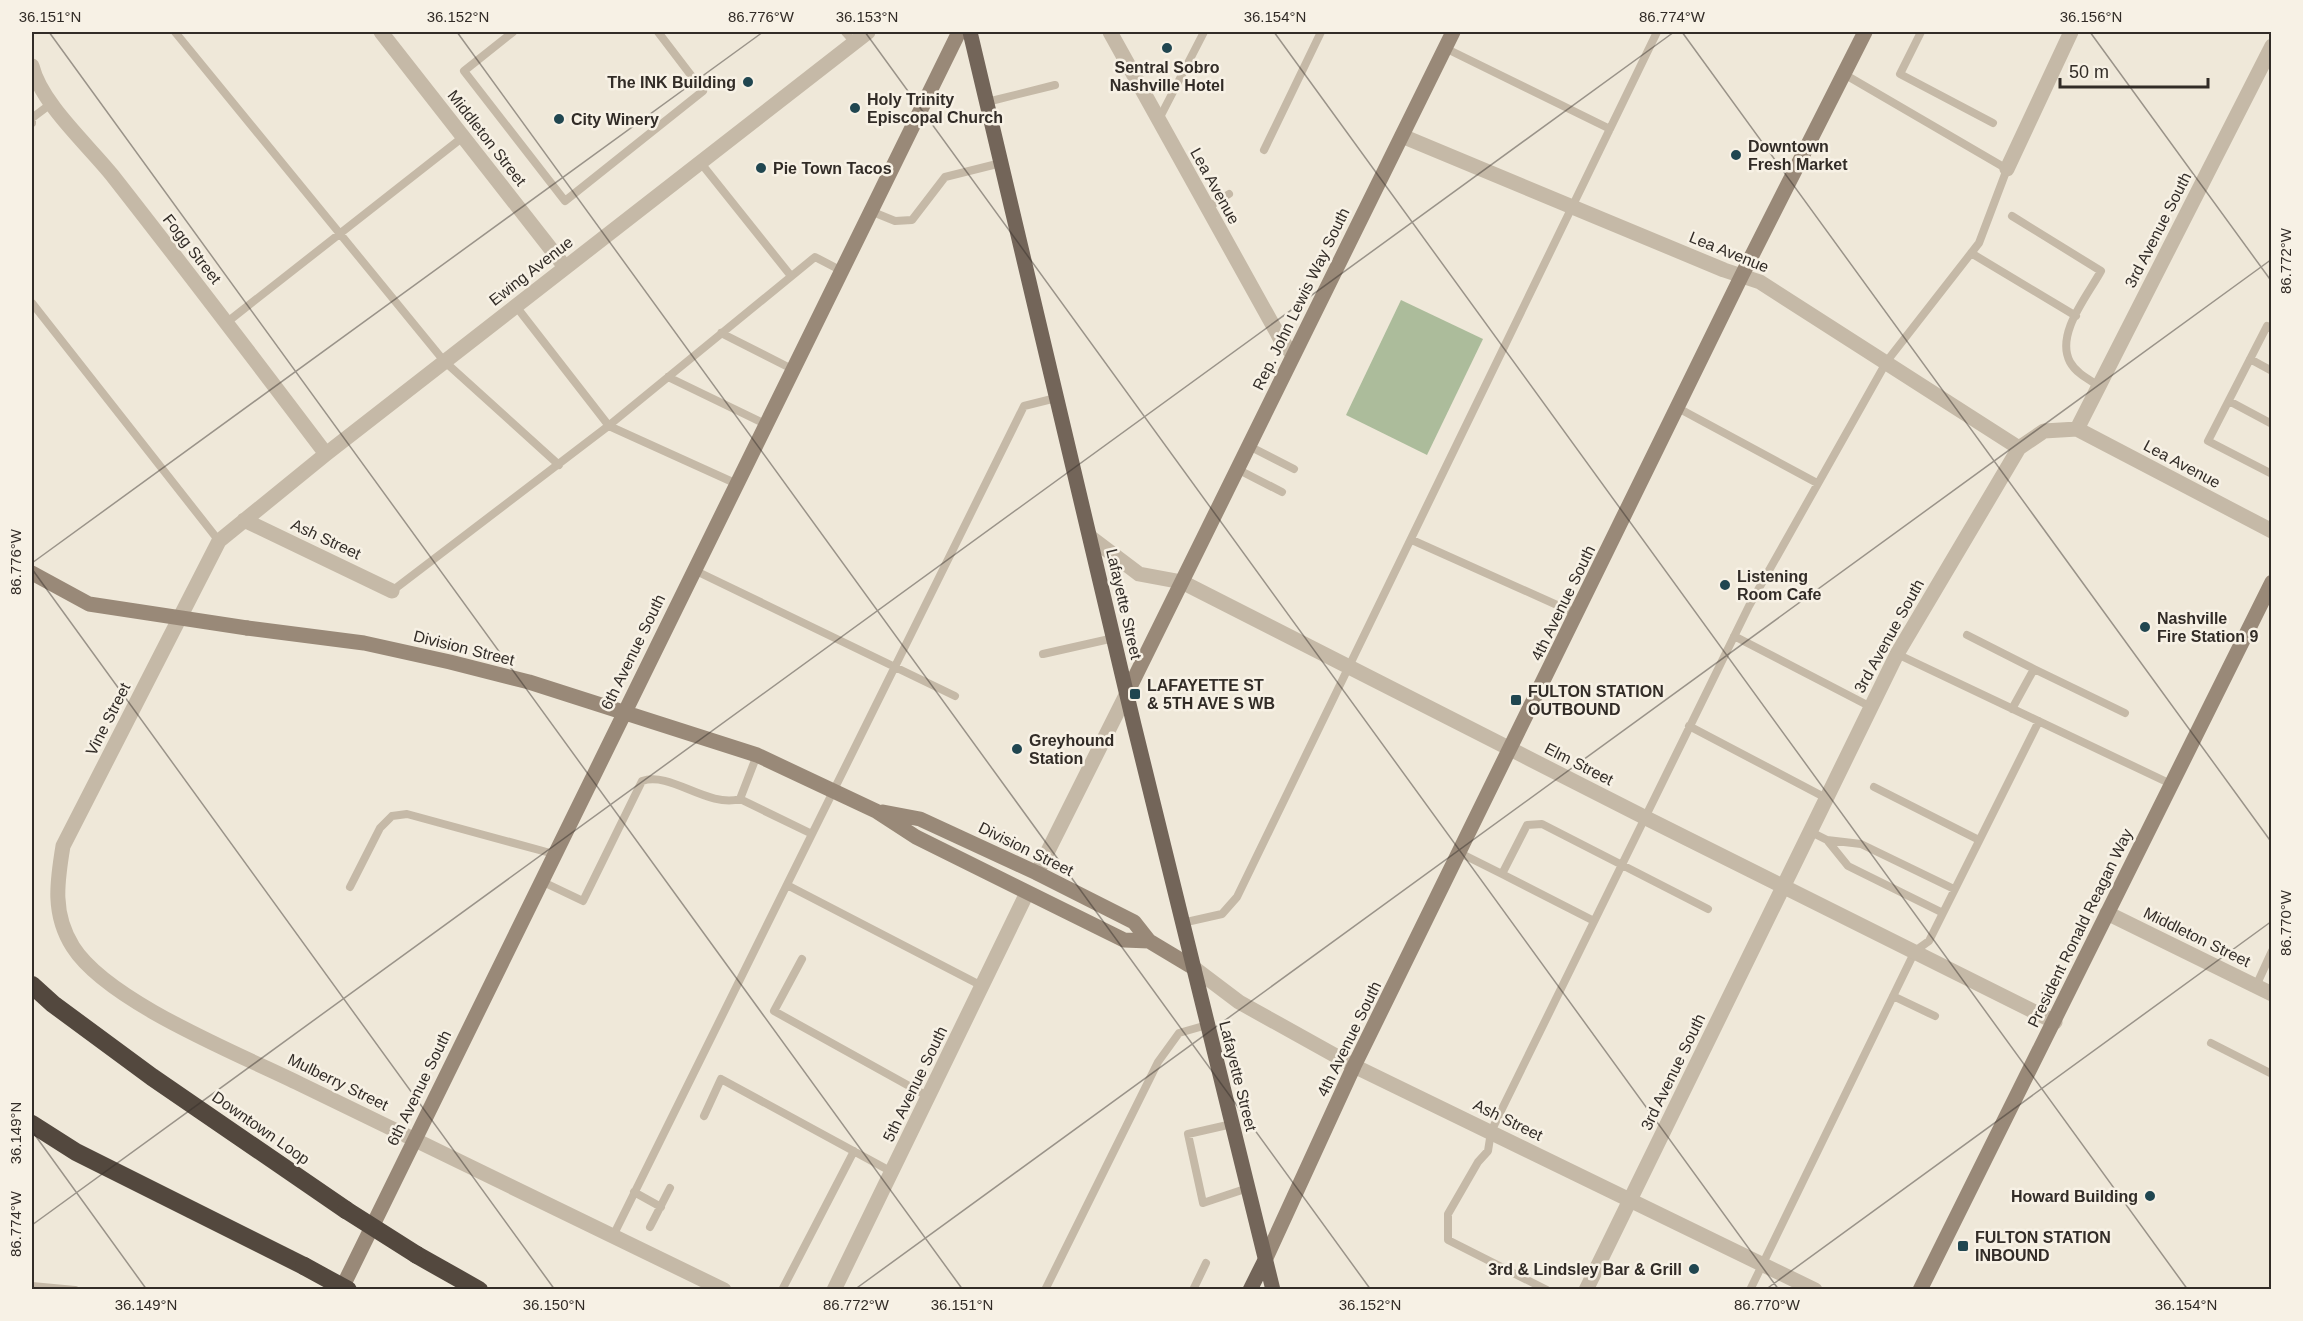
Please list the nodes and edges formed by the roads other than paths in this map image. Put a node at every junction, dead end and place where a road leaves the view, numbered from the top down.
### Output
1 (176, 32) edge
2 (381, 32) edge
3 (513, 32) edge
4 (658, 32) edge
5 (868, 32) edge
6 (959, 32) edge
7 (970, 32) edge
8 (1110, 32) edge
9 (1204, 32) edge
10 (1321, 32) edge
11 (1453, 32) edge
12 (1657, 32) edge
13 (1865, 32) edge
14 (1921, 32) edge
15 (2071, 32) edge
16 (850, 37) edge
17 (2271, 46) edge
18 (1445, 48) junction
19 (32, 66) edge
20 (1844, 74) junction
21 (1055, 85) dead end
22 (987, 102) junction
23 (52, 103) junction
24 (1158, 122) junction
25 (32, 123) edge
26 (1993, 123) dead end
27 (1610, 129) junction
28 (1402, 136) junction
29 (464, 137) junction
30 (1264, 150) dead end
31 (700, 162) junction
32 (1001, 163) junction
33 (2007, 169) junction
34 (1229, 194) dead end
35 (1572, 206) junction
36 (1207, 208) junction
37 (868, 210) junction
38 (2012, 216) dead end
39 (341, 234) junction
40 (1971, 253) junction
41 (565, 267) junction
42 (840, 270) junction
43 (1742, 275) junction
44 (791, 276) junction
45 (32, 303) edge
46 (516, 305) junction
47 (2076, 316) junction
48 (226, 323) junction
49 (2269, 327) edge
50 (721, 333) junction
51 (1293, 355) junction
52 (2250, 359) junction
53 (444, 361) junction
54 (1887, 361) junction
55 (792, 369) junction
56 (2271, 370) edge
57 (668, 377) junction
58 (2099, 386) junction
59 (1056, 398) junction
60 (2229, 400) junction
61 (1677, 408) junction
62 (765, 424) junction
63 (2271, 424) edge
64 (609, 426) junction
65 (2077, 429) junction
66 (1249, 446) junction
67 (2019, 448) junction
68 (326, 454) junction
69 (559, 465) junction
70 (1237, 469) junction
71 (1294, 469) dead end
72 (2271, 474) edge
73 (1817, 483) junction
74 (737, 484) junction
75 (1282, 492) dead end
76 (244, 520) junction
77 (2271, 531) edge
78 (1090, 537) junction
79 (1412, 540) junction
80 (219, 541) junction
81 (694, 570) junction
82 (32, 573) edge
83 (1182, 582) junction
84 (2271, 582) edge
85 (392, 591) joint
86 (1577, 614) junction
87 (1968, 635) dead end
88 (1734, 636) junction
89 (1114, 638) junction
90 (1043, 654) dead end
91 (1897, 654) junction
92 (895, 667) junction
93 (1350, 668) junction
94 (2034, 669) junction
95 (1127, 693) junction
96 (955, 696) dead end
97 (1871, 707) junction
98 (2012, 709) junction
99 (623, 712) junction
100 (2125, 713) dead end
101 (2039, 721) junction
102 (1689, 726) junction
103 (1511, 750) junction
104 (757, 755) junction
105 (2171, 784) junction
106 (1874, 787) dead end
107 (834, 791) junction
108 (1826, 798) junction
109 (740, 799) junction
110 (876, 811) junction
111 (1644, 817) junction
112 (1809, 831) junction
113 (812, 834) junction
114 (1827, 840) junction
115 (1979, 840) junction
116 (1460, 853) junction
117 (554, 854) junction
118 (1621, 864) junction
119 (1037, 873) junction
120 (1502, 874) junction
121 (540, 881) junction
122 (787, 885) junction
123 (1783, 886) junction
124 (350, 887) dead end
125 (1954, 889) junction
126 (1027, 893) junction
127 (1708, 909) dead end
128 (1943, 913) junction
129 (2107, 913) junction
130 (60, 920) joint
131 (1594, 921) junction
132 (1182, 923) junction
133 (1149, 941) junction
134 (1915, 951) junction
135 (2271, 951) edge
136 (802, 958) dead end
137 (1194, 969) junction
138 (32, 985) edge
139 (982, 986) junction
140 (2256, 986) junction
141 (32, 990) edge
142 (2271, 994) edge
143 (1893, 996) junction
144 (53, 1004) junction
145 (1935, 1016) dead end
146 (2055, 1022) junction
147 (1207, 1025) junction
148 (2211, 1043) dead end
149 (1354, 1066) junction
150 (2271, 1074) edge
151 (929, 1097) junction
152 (704, 1116) dead end
153 (32, 1124) edge
154 (1232, 1124) junction
155 (1491, 1132) junction
156 (414, 1141) junction
157 (854, 1151) junction
158 (891, 1172) junction
159 (670, 1188) dead end
160 (1248, 1188) junction
161 (634, 1192) junction
162 (1631, 1201) junction
163 (661, 1207) junction
164 (650, 1227) dead end
165 (613, 1236) junction
166 (1265, 1260) junction
167 (1206, 1263) dead end
168 (1763, 1265) junction
169 (32, 1286) edge
170 (75, 1290) edge
171 (341, 1290) edge
172 (348, 1290) edge
173 (479, 1290) edge
174 (724, 1290) edge
175 (782, 1290) edge
176 (834, 1290) edge
177 (1045, 1290) edge
178 (1193, 1290) edge
179 (1250, 1290) edge
180 (1273, 1290) edge
181 (1547, 1290) edge
182 (1586, 1290) edge
183 (1750, 1290) edge
184 (1815, 1290) edge
185 (1920, 1290) edge

1 - 39 lane
2 - 29 street, Middleton Street
3 - 4 lane
5 - 16 street, Ewing Avenue
6 - 37 street, 6th Avenue South
7 - 22 main road, Lafayette Street
8 - 24 street, Lea Avenue
9 - 24 lane
10 - 30 lane
11 - 18 street, Rep. John Lewis Way South
12 - 27 lane
13 - 20 street, 4th Avenue South
14 - 26 lane
15 - 33 street
16 - 31 street, Ewing Avenue
17 - 58 street, 3rd Avenue South
18 - 27 lane
18 - 28 street, Rep. John Lewis Way South
19 - 23 street, Fogg Street
20 - 33 lane
20 - 43 street, 4th Avenue South
21 - 22 lane
22 - 32 main road, Lafayette Street
23 - 25 lane
23 - 48 street, Fogg Street
24 - 36 street, Lea Avenue
27 - 35 lane
28 - 35 street, Lea Avenue
28 - 51 street, Rep. John Lewis Way South
29 - 39 lane
29 - 41 street, Middleton Street
31 - 41 street, Ewing Avenue
31 - 44 lane
32 - 37 lane
32 - 59 main road, Lafayette Street
33 - 40 lane
34 - 36 lane
35 - 43 street, Lea Avenue
35 - 79 lane
36 - 51 street, Lea Avenue
37 - 42 street, 6th Avenue South
38 - 47 lane
39 - 48 lane
39 - 53 lane
40 - 47 lane
40 - 54 lane
41 - 46 street, Ewing Avenue
42 - 44 lane
42 - 55 street, 6th Avenue South
43 - 54 street, Lea Avenue
43 - 61 street, 4th Avenue South
44 - 50 lane
45 - 80 lane
46 - 53 street, Ewing Avenue
46 - 64 lane
47 - 58 lane
48 - 68 street, Fogg Street
49 - 52 lane
50 - 55 lane
50 - 57 lane
51 - 66 street, Rep. John Lewis Way South
52 - 56 lane
52 - 60 lane
53 - 68 street, Ewing Avenue
53 - 69 lane
54 - 67 street, Lea Avenue
54 - 73 lane
55 - 62 street, 6th Avenue South
57 - 62 lane
57 - 64 lane
58 - 65 street, 3rd Avenue South
59 - 78 main road, Lafayette Street
59 - 92 lane
60 - 63 lane
60 - 72 lane
61 - 73 lane
61 - 86 street, 4th Avenue South
62 - 74 street, 6th Avenue South
64 - 69 lane
64 - 74 lane
65 - 67 street, 3rd Avenue South
65 - 77 street, Lea Avenue
66 - 70 street, Rep. John Lewis Way South
66 - 71 lane
67 - 91 street, 3rd Avenue South
68 - 76 street, Ewing Avenue
69 - 85 lane
70 - 75 lane
70 - 83 street, Rep. John Lewis Way South
73 - 88 lane
74 - 81 street, 6th Avenue South
76 - 80 street, Ewing Avenue
76 - 85 street, Ash Street
78 - 83 street, Elm Street
78 - 89 main road, Lafayette Street
79 - 86 lane
79 - 93 lane
80 - 130 street, Vine Street
81 - 92 lane
81 - 99 street, 6th Avenue South
82 - 99 street, Division Street, bridge
83 - 93 street, Elm Street
83 - 95 street
84 - 105 street, President Ronald Reagan Way
86 - 103 street, 4th Avenue South
87 - 94 lane
88 - 97 lane
88 - 102 lane
89 - 90 lane
89 - 95 main road, Lafayette Street
91 - 97 street, 3rd Avenue South
91 - 98 lane
92 - 96 lane
92 - 107 lane
93 - 103 street, Elm Street
93 - 132 lane
94 - 98 lane
94 - 100 lane
95 - 119 street
95 - 132 main road, Lafayette Street
97 - 108 street, 3rd Avenue South
98 - 101 lane
99 - 104 street, Division Street
99 - 117 street, 6th Avenue South
101 - 105 lane
101 - 115 lane
102 - 108 lane
102 - 111 lane
103 - 111 street, Elm Street
103 - 116 street, 4th Avenue South
104 - 107 street, Division Street
104 - 109 lane
105 - 129 street, President Ronald Reagan Way
106 - 115 lane
107 - 110 street, Division Street
107 - 113 lane
108 - 112 street, 3rd Avenue South
109 - 113 lane
109 - 121 lane
110 - 119 street, Division Street
110 - 126 street, Division Street
111 - 118 lane
111 - 123 street, Elm Street
112 - 114 lane
112 - 123 street, 3rd Avenue South
113 - 122 lane
114 - 125 lane
114 - 128 lane
115 - 125 lane
116 - 120 lane
116 - 149 street, 4th Avenue South
117 - 121 street, 6th Avenue South
117 - 124 lane
118 - 120 lane
118 - 127 lane
118 - 131 lane
119 - 133 street, Division Street
120 - 131 lane
121 - 156 street, 6th Avenue South
122 - 139 lane
122 - 161 lane
123 - 134 street, Elm Street
123 - 162 street, 3rd Avenue South
125 - 128 lane
126 - 133 street, Division Street
126 - 139 street, 5th Avenue South
128 - 134 lane
129 - 140 street, Middleton Street
129 - 146 street, President Ronald Reagan Way
130 - 156 street, Mulberry Street
131 - 155 lane
132 - 137 main road, Lafayette Street
133 - 137 street, Division Street
134 - 143 lane
134 - 146 street, Elm Street
135 - 140 lane
136 - 151 lane
137 - 147 main road, Lafayette Street
137 - 149 street, Ash Street
138 - 144 highway, Downtown Loop
139 - 151 street, 5th Avenue South
140 - 142 street, Middleton Street
141 - 144 highway
143 - 145 lane
143 - 168 lane
144 - 173 highway, Downtown Loop, bridge
146 - 185 street, President Ronald Reagan Way
147 - 154 main road, Lafayette Street
147 - 177 lane
148 - 150 lane
149 - 155 street, Ash Street
149 - 166 street, 4th Avenue South
151 - 158 street, 5th Avenue South
152 - 157 lane
153 - 172 highway, bridge
154 - 160 main road, Lafayette Street
154 - 160 lane
155 - 162 street, Ash Street
155 - 181 lane
156 - 165 street, Mulberry Street
156 - 171 street, 6th Avenue South
157 - 158 lane
157 - 175 lane
158 - 176 street, 5th Avenue South
159 - 163 lane
160 - 166 main road, Lafayette Street
161 - 163 lane
161 - 165 lane
162 - 168 street, Ash Street
162 - 182 street, 3rd Avenue South
163 - 164 lane
165 - 174 street, Mulberry Street
166 - 179 main road, 4th Avenue South
166 - 180 main road, Lafayette Street
167 - 178 lane
168 - 183 lane
168 - 184 street, Ash Street
169 - 170 lane

